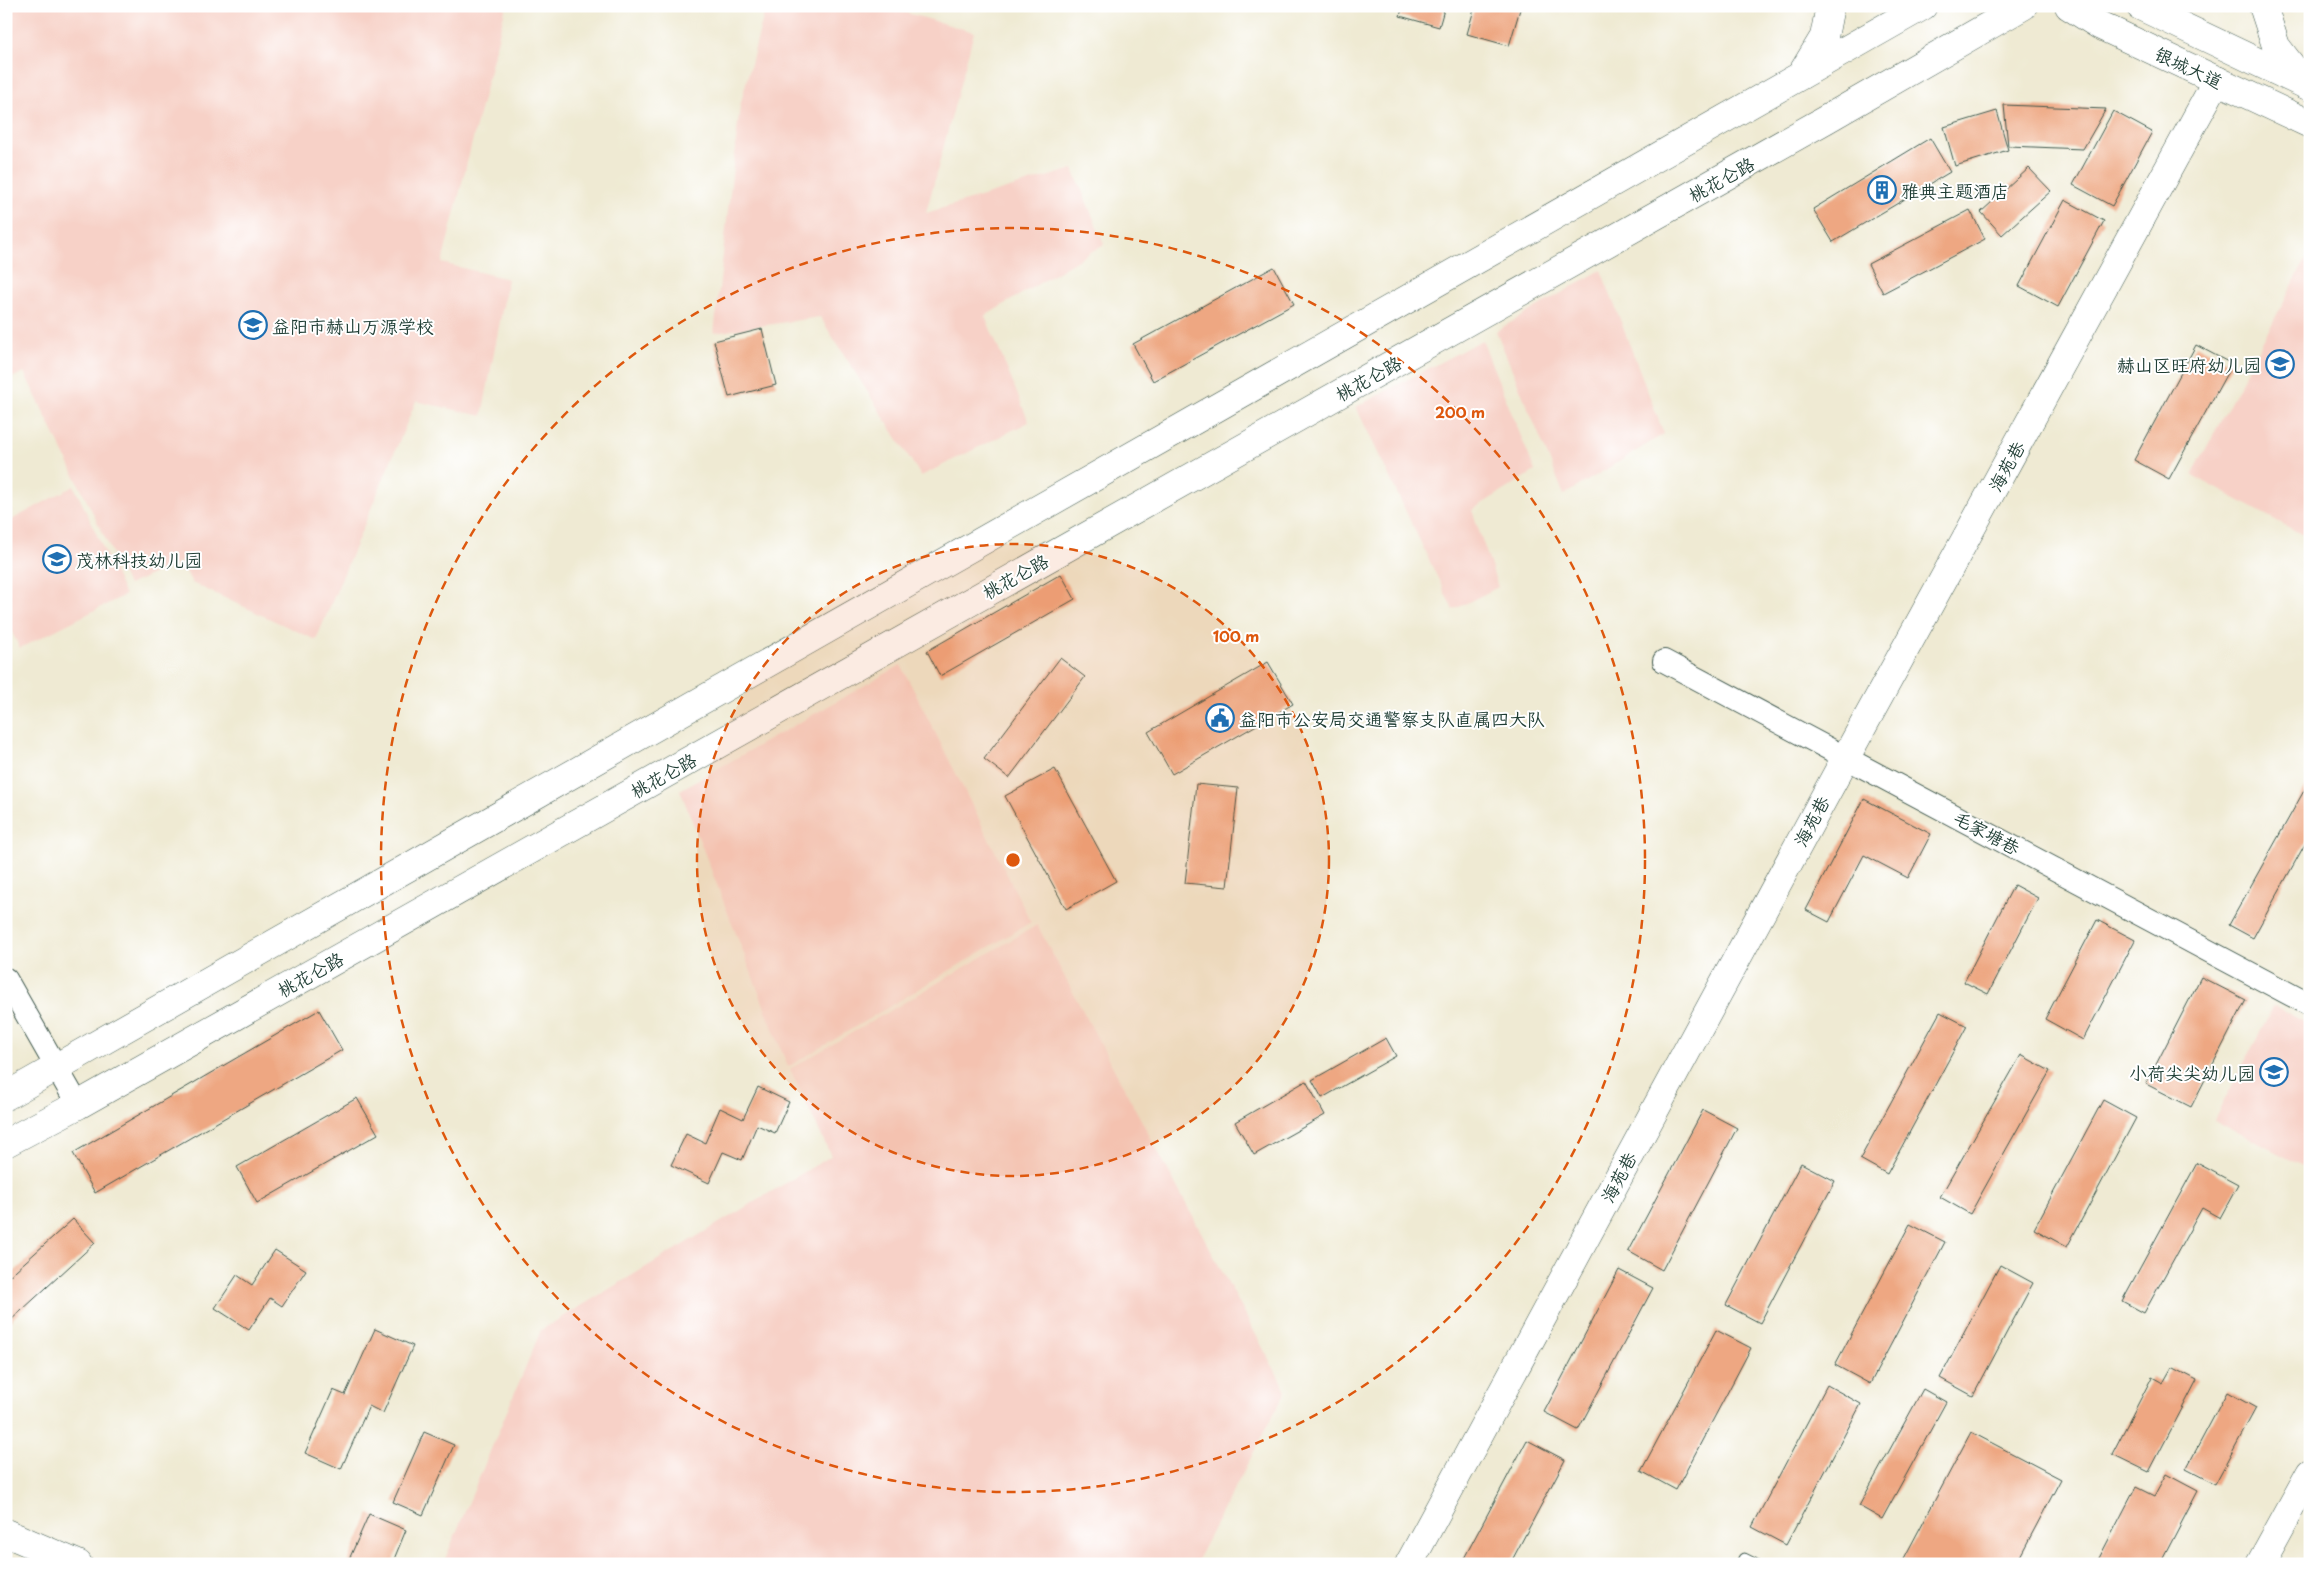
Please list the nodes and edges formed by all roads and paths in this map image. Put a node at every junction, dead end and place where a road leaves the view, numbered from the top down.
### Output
1 (1830, 6) edge
2 (1922, 6) edge
3 (2023, 6) edge
4 (2069, 6) edge
5 (2140, 6) edge
6 (2263, 6) edge
7 (1800, 77) junction
8 (2217, 80) junction
9 (2308, 86) edge
10 (2310, 124) edge
11 (1664, 661) dead end
12 (1846, 757) junction
13 (6, 979) edge
14 (2310, 1005) edge
15 (57, 1069) junction
16 (6, 1096) edge
17 (78, 1105) junction
18 (6, 1143) edge
19 (2310, 1473) edge
20 (6, 1533) edge
21 (78, 1564) edge
22 (1409, 1564) edge
23 (1742, 1564) edge
24 (1754, 1564) edge
25 (2260, 1564) edge

1 - 7 main road
2 - 7 main road
3 - 17 main road, 桃花仑路
4 - 8 main road, 银城大道
5 - 9 main road, 银城大道
6 - 9 main road
7 - 15 main road
8 - 10 main road, 银城大道
8 - 12 main road, 海苑巷
11 - 12 street, 毛家塘巷
12 - 14 street, 毛家塘巷
12 - 22 main road, 海苑巷
13 - 15 street
15 - 16 main road
15 - 17 street
17 - 18 main road, 桃花仑路
19 - 25 main road
20 - 21 main road
23 - 24 lane

